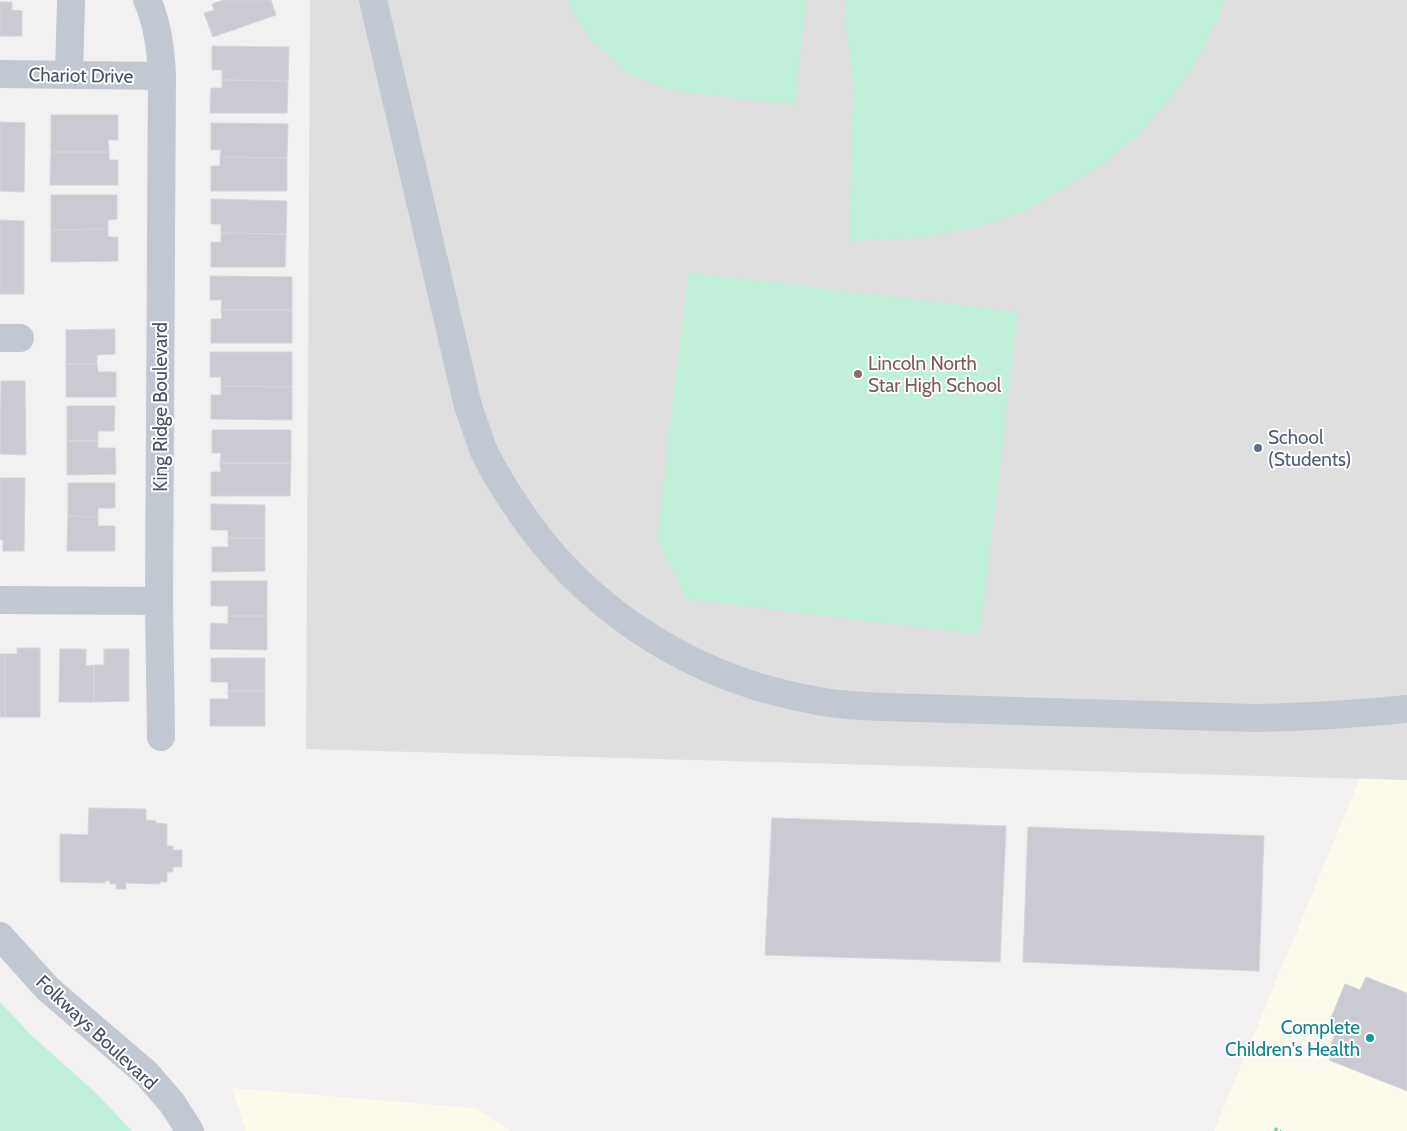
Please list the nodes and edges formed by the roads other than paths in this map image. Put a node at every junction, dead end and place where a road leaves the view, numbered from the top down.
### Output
1 (71, 0) edge
2 (147, 0) edge
3 (373, 0) edge
4 (0, 74) edge
5 (69, 75) junction
6 (162, 76) junction
7 (0, 600) edge
8 (159, 601) junction
9 (1407, 709) edge
10 (161, 737) dead end
11 (0, 936) edge
12 (190, 1131) edge

1 - 5 street
2 - 6 street, King Ridge Boulevard
3 - 9 street
4 - 5 street, Chariot Drive
5 - 6 street, Chariot Drive
6 - 8 street, King Ridge Boulevard
7 - 8 street
8 - 10 street, King Ridge Boulevard
11 - 12 street, Folkways Boulevard

